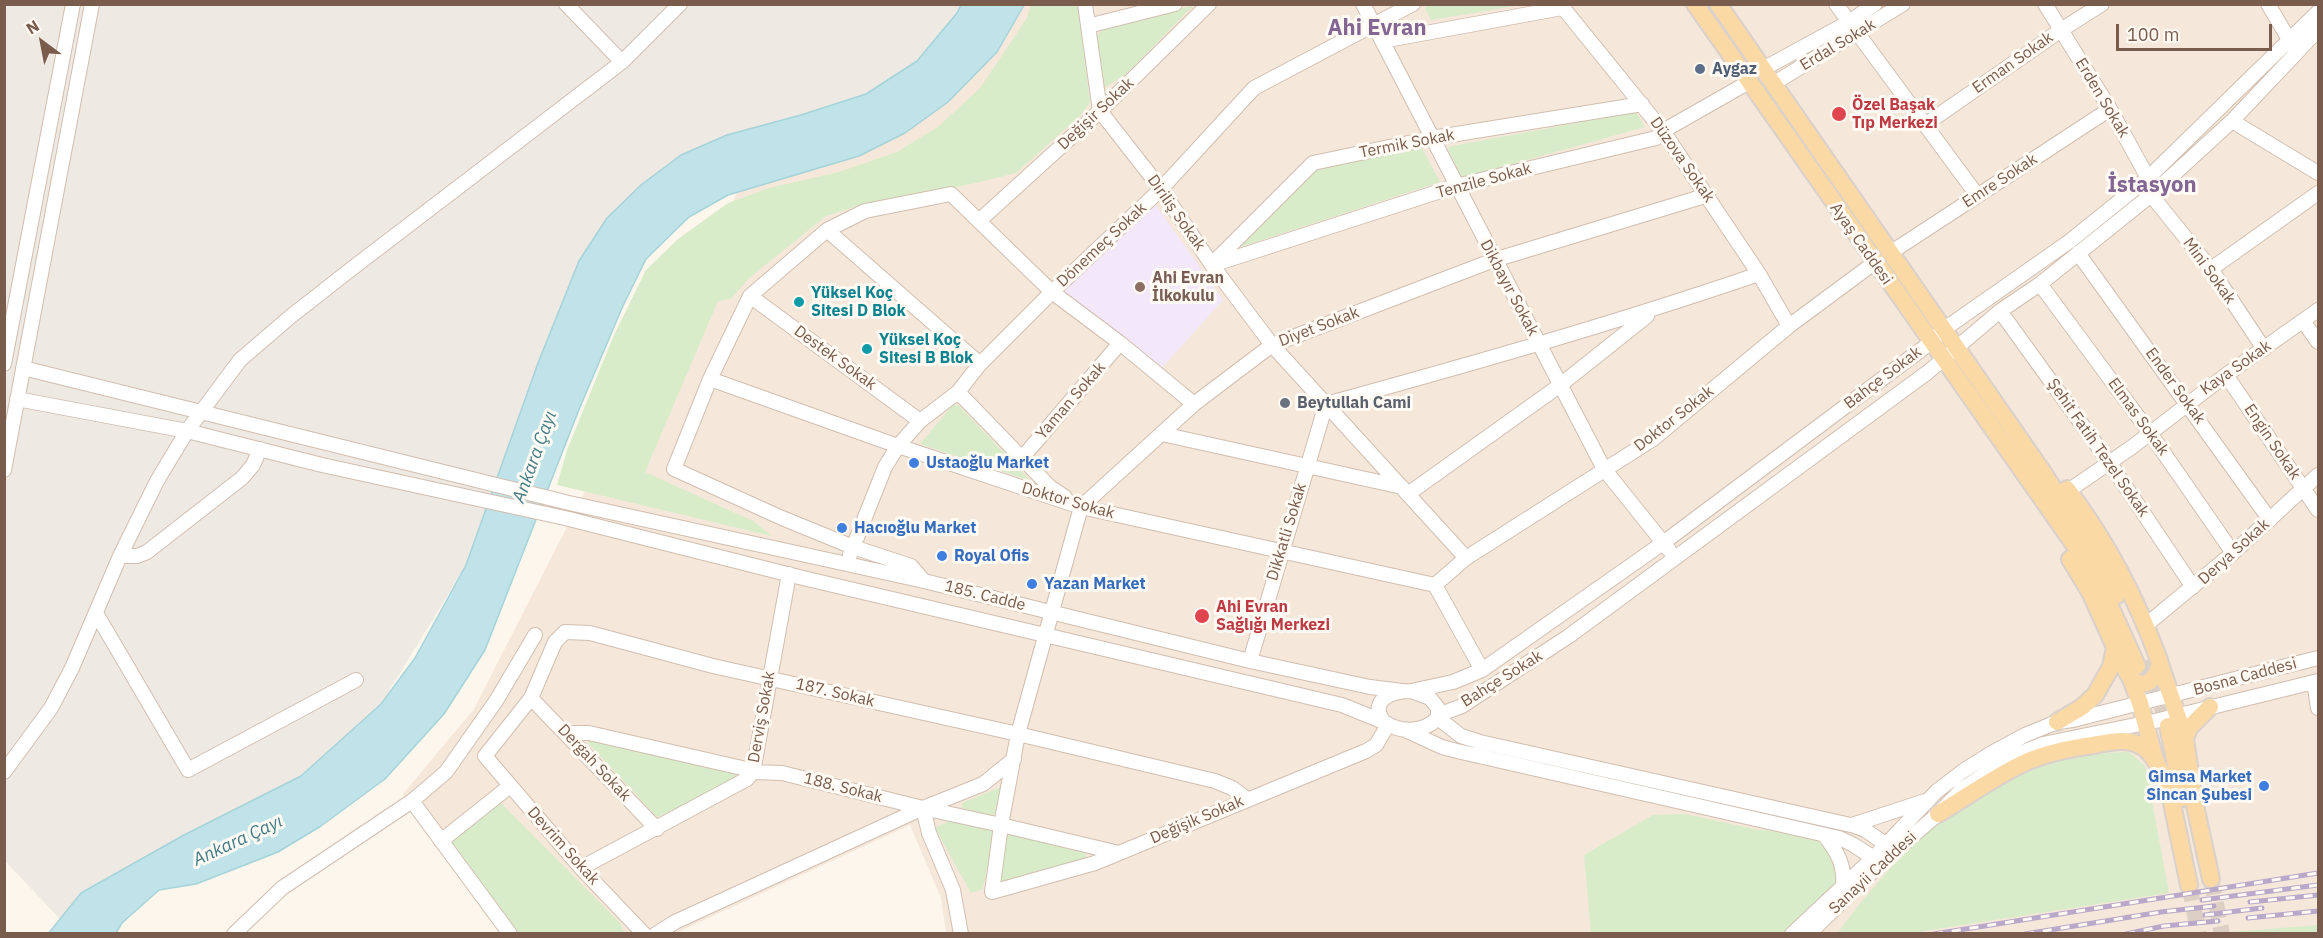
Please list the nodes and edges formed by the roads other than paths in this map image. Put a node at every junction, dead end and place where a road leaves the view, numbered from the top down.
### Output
1 (73, 4) edge
2 (92, 4) edge
3 (566, 4) edge
4 (680, 4) edge
5 (1085, 4) edge
6 (1175, 4) edge
7 (1209, 4) edge
8 (1363, 4) edge
9 (1413, 4) edge
10 (1695, 4) edge
11 (1718, 4) edge
12 (1836, 4) edge
13 (1875, 4) edge
14 (1903, 4) edge
15 (2045, 4) edge
16 (2102, 4) edge
17 (2268, 4) edge
18 (1561, 6) edge
19 (2319, 12) edge
20 (1849, 22) junction
21 (1088, 26) junction
22 (1374, 26) junction
23 (2061, 30) junction
24 (2319, 30) edge
25 (1859, 33) junction
26 (1382, 41) junction
27 (2293, 46) junction
28 (622, 62) junction
29 (1763, 69) junction
30 (1749, 82) junction
31 (1773, 84) junction
32 (1642, 104) junction
33 (2110, 110) junction
34 (1100, 111) junction
35 (2232, 121) junction
36 (1926, 124) junction
37 (1663, 131) junction
38 (1432, 138) junction
39 (2319, 173) edge
40 (2148, 178) junction
41 (1456, 186) junction
42 (1161, 189) junction
43 (2319, 193) edge
44 (1707, 195) junction
45 (1977, 195) junction
46 (2151, 195) junction
47 (980, 220) junction
48 (827, 230) junction
49 (1890, 253) junction
50 (2078, 253) junction
51 (1494, 260) junction
52 (1874, 263) junction
53 (1212, 265) junction
54 (2211, 269) junction
55 (1759, 274) junction
56 (2040, 284) junction
57 (1052, 292) junction
58 (750, 296) junction
59 (1653, 310) junction
60 (2319, 310) edge
61 (2000, 311) junction
62 (2303, 321) junction
63 (1789, 326) junction
64 (1943, 330) junction
65 (2319, 342) edge
66 (1120, 343) junction
67 (1930, 343) junction
68 (1272, 345) junction
69 (1539, 345) junction
70 (2264, 349) junction
71 (1949, 354) junction
72 (4, 364) edge
73 (980, 364) junction
74 (23, 368) junction
75 (2226, 375) junction
76 (710, 379) junction
77 (1559, 386) junction
78 (958, 392) junction
79 (17, 399) junction
80 (2188, 402) junction
81 (1194, 404) junction
82 (1326, 404) junction
83 (202, 411) junction
84 (920, 421) junction
85 (187, 431) junction
86 (2150, 433) junction
87 (1162, 434) junction
88 (898, 446) junction
89 (260, 449) junction
90 (1022, 458) junction
91 (2109, 462) junction
92 (1307, 466) junction
93 (1604, 469) junction
94 (4, 470) edge
95 (2319, 475) edge
96 (2036, 476) junction
97 (2303, 488) junction
98 (1405, 491) junction
99 (2068, 491) junction
100 (1081, 507) junction
101 (2319, 510) edge
102 (2270, 520) junction
103 (1663, 543) junction
104 (853, 547) junction
105 (1281, 550) junction
106 (2233, 553) junction
107 (120, 556) junction
108 (1466, 558) junction
109 (1676, 559) junction
110 (847, 566) junction
111 (789, 574) junction
112 (924, 581) junction
113 (1435, 585) junction
114 (2193, 587) junction
115 (96, 613) junction
116 (1052, 614) junction
117 (2146, 625) junction
118 (1047, 634) junction
119 (535, 635) dead end
120 (2115, 647) junction
121 (2319, 658) edge
122 (1250, 661) junction
123 (2143, 666) junction
124 (1482, 670) junction
125 (768, 678) junction
126 (356, 680) dead end
127 (2316, 682) edge
128 (1406, 691) junction
129 (2171, 696) junction
130 (531, 698) junction
131 (2140, 703) junction
132 (2210, 707) junction
133 (2319, 708) edge
134 (1438, 716) junction
135 (2057, 722) junction
136 (1386, 723) junction
137 (2162, 723) junction
138 (1405, 730) junction
139 (566, 733) junction
140 (1018, 734) junction
141 (2184, 738) junction
142 (485, 756) joint
143 (1014, 759) junction
144 (2157, 765) junction
145 (4, 772) edge
146 (753, 772) junction
147 (510, 786) junction
148 (2170, 795) junction
149 (1247, 799) junction
150 (412, 801) junction
151 (1934, 807) junction
152 (923, 808) junction
153 (1001, 825) junction
154 (1851, 825) junction
155 (657, 829) junction
156 (1824, 835) junction
157 (441, 840) junction
158 (1890, 848) junction
159 (1119, 853) junction
160 (1877, 860) junction
161 (581, 868) junction
162 (2195, 883) junction
163 (1843, 886) junction
164 (234, 933) edge
165 (510, 933) edge
166 (644, 933) edge
167 (656, 933) edge
168 (961, 933) edge
169 (1792, 933) edge
170 (1809, 933) edge

1 - 72 street
2 - 74 street
3 - 28 street
4 - 28 street
5 - 21 street
6 - 21 street
7 - 34 street, Değişir Sokak
8 - 22 street, Dikbayır Sokak
9 - 22 street, Dönemeç Sokak
10 - 30 main road, Ayaş Caddesi
11 - 29 main road, Ayaş Caddesi
12 - 20 street
13 - 20 street
14 - 25 street, Erdal Sokak
15 - 23 street, Erden Sokak
16 - 23 street, Erman Sokak
17 - 27 street
18 - 26 street
18 - 32 street, Düzova Sokak
19 - 27 street, Bahçe Sokak
20 - 25 street
20 - 29 street
21 - 34 street
22 - 26 street, Dikbayır Sokak
22 - 42 street, Dönemeç Sokak
23 - 33 street, Erden Sokak
23 - 36 street, Erman Sokak
24 - 27 street, Bahçe Sokak
25 - 31 street, Erdal Sokak
25 - 36 street
26 - 38 street, Dikbayır Sokak
27 - 35 street, Bahçe Sokak
27 - 40 street, Bahçe Sokak
28 - 83 street
29 - 31 main road, Ayaş Caddesi
30 - 37 street, Tenzile Sokak
30 - 52 main road, Ayaş Caddesi
31 - 49 main road, Ayaş Caddesi
32 - 37 street, Düzova Sokak
32 - 38 street, Termik Sokak
33 - 40 street, Erden Sokak
33 - 45 street, Emre Sokak
34 - 42 street, Diriliş Sokak
34 - 47 street, Değişir Sokak
35 - 39 street
35 - 46 street, Bahçe Sokak
36 - 45 street
37 - 41 street, Tenzile Sokak
37 - 44 street, Düzova Sokak
38 - 41 street, Dikbayır Sokak
38 - 53 street, Termik Sokak
40 - 46 street, Erden Sokak
40 - 64 street, Bahçe Sokak
41 - 51 street, Dikbayır Sokak
41 - 53 street, Tenzile Sokak
42 - 53 street, Diriliş Sokak
42 - 57 street, Dönemeç Sokak
43 - 54 street
44 - 51 street, Diyet Sokak
44 - 55 street, Düzova Sokak
45 - 49 street, Emre Sokak
46 - 50 street, Bahçe Sokak
46 - 54 street, Mini Sokak
47 - 48 street
47 - 57 street
48 - 58 street
48 - 73 street
49 - 64 main road, Ayaş Caddesi
50 - 56 street, Bahçe Sokak
50 - 80 street, Ender Sokak
51 - 68 street, Diyet Sokak
51 - 69 street, Dikbayır Sokak
52 - 63 street, Doktor Sokak
52 - 67 main road, Ayaş Caddesi
53 - 68 street, Diriliş Sokak
54 - 70 street, Mini Sokak
55 - 59 street
55 - 63 street, Düzova Sokak
56 - 61 street, Bahçe Sokak
56 - 86 street, Elmas Sokak
57 - 66 street
57 - 73 street, Dönemeç Sokak
58 - 76 street
58 - 84 street, Destek Sokak
59 - 69 street
59 - 77 street
60 - 62 street, Kaya Sokak
61 - 71 street, Bahçe Sokak
61 - 91 street, Şehit Fatih Tezel Sokak
62 - 65 street
62 - 70 street, Kaya Sokak
63 - 93 street, Doktor Sokak
64 - 67 street, Bahçe Sokak
64 - 71 main road, Ayaş Caddesi
66 - 81 street
66 - 90 street, Yaman Sokak
67 - 71 main road, Ayaş Caddesi
67 - 103 street, Bahçe Sokak
68 - 81 street, Diyet Sokak
68 - 82 street, Diriliş Sokak
69 - 77 street, Dikbayır Sokak
69 - 82 street
70 - 75 street, Kaya Sokak
71 - 96 main road, Ayaş Caddesi
71 - 109 street, Bahçe Sokak
73 - 78 street, Dönemeç Sokak
74 - 79 street
74 - 83 street, 185. Cadde
75 - 80 street, Kaya Sokak
75 - 97 street, Engin Sokak
76 - 88 street, Doktor Sokak
76 - 104 street
77 - 93 street, Dikbayır Sokak
77 - 98 street
78 - 84 street, Dönemeç Sokak
78 - 90 street
79 - 85 street, 185. Cadde
79 - 94 street
80 - 86 street, Kaya Sokak
80 - 102 street, Ender Sokak
81 - 87 street, Diyet Sokak
82 - 92 street, Dikkatli Sokak
82 - 98 street, Diriliş Sokak
83 - 85 street
83 - 110 street, 185. Cadde
84 - 88 street, Dönemeç Sokak
85 - 89 street, 185. Cadde
85 - 107 street
86 - 91 street, Kaya Sokak
86 - 106 street, Elmas Sokak
87 - 92 street
87 - 100 street, Diyet Sokak
88 - 100 street, Doktor Sokak
88 - 104 street, Dönemeç Sokak
89 - 107 street
89 - 111 street, 185. Cadde
90 - 100 street
91 - 99 street, Kaya Sokak
91 - 114 street, Şehit Fatih Tezel Sokak
92 - 98 street
92 - 105 street, Dikkatli Sokak
93 - 103 street, Dikbayır Sokak
93 - 108 street, Doktor Sokak
95 - 97 street, Derya Sokak
96 - 99 main road
96 - 120 main road
96 - 123 main road
97 - 101 street, Engin Sokak
97 - 102 street, Derya Sokak
98 - 108 street, Diriliş Sokak
99 - 117 main road
100 - 105 street, Doktor Sokak
100 - 116 street
102 - 106 street, Derya Sokak
103 - 109 street, Dikbayır Sokak
103 - 124 street, Bahçe Sokak
104 - 110 street, Dönemeç Sokak
104 - 112 street
105 - 113 street, Doktor Sokak
105 - 122 street, Dikkatli Sokak
106 - 114 street, Derya Sokak
107 - 115 street
108 - 113 street, Doktor Sokak
109 - 134 street, Bahçe Sokak
110 - 112 street, 185. Cadde
111 - 118 street, 185. Cadde
111 - 125 street, Derviş Sokak
112 - 116 street, 185. Cadde
113 - 124 street
114 - 117 street, Derya Sokak
115 - 126 street
115 - 145 street
116 - 118 street
116 - 122 street, 185. Cadde
117 - 123 main road
118 - 136 street, 185. Cadde
118 - 140 street
119 - 150 street
120 - 123 main road
120 - 135 main road
121 - 129 street, Bosna Caddesi
122 - 128 street, 185. Cadde
123 - 129 main road
123 - 131 main road
124 - 128 street, Bahçe Sokak
125 - 130 street, 187. Sokak
125 - 140 street, 187. Sokak
125 - 146 street, Derviş Sokak
127 - 132 street
127 - 133 street
128 - 134 street
128 - 136 street
129 - 131 street, Bosna Caddesi
129 - 137 main road
130 - 139 street, Dergah Sokak
130 - 142 street, 187. Sokak
131 - 135 street, Bosna Caddesi
131 - 137 main road
132 - 137 street
132 - 141 main road
134 - 138 street
134 - 154 street
135 - 151 street, Bosna Caddesi
136 - 138 street
136 - 149 street, Değişik Sokak
137 - 141 main road
137 - 144 main road
137 - 148 main road
137 - 151 street
137 - 162 main road
138 - 156 street
139 - 146 street, 188. Sokak
139 - 155 street, Dergah Sokak
140 - 143 street
140 - 149 street, 187. Sokak
141 - 162 main road
142 - 147 street, Devrim Sokak
143 - 152 street
143 - 153 street
144 - 148 main road
144 - 151 main road
146 - 152 street, 188. Sokak
146 - 155 street, Derviş Sokak
147 - 157 street
147 - 161 street, Devrim Sokak
148 - 162 main road
149 - 159 street, Değişik Sokak
150 - 157 street
150 - 164 street
151 - 154 street
151 - 158 street, Sanayii Caddesi
152 - 153 street, 188. Sokak
152 - 167 street
152 - 168 street
153 - 159 street, 188. Sokak
153 - 159 street, Değişik Sokak
154 - 158 street
155 - 161 street, Derviş Sokak
156 - 160 street
156 - 163 street
157 - 165 street
158 - 160 street, Sanayii Caddesi
160 - 163 street
160 - 170 street, Sanayii Caddesi
161 - 166 street, Devrim Sokak
163 - 169 street

